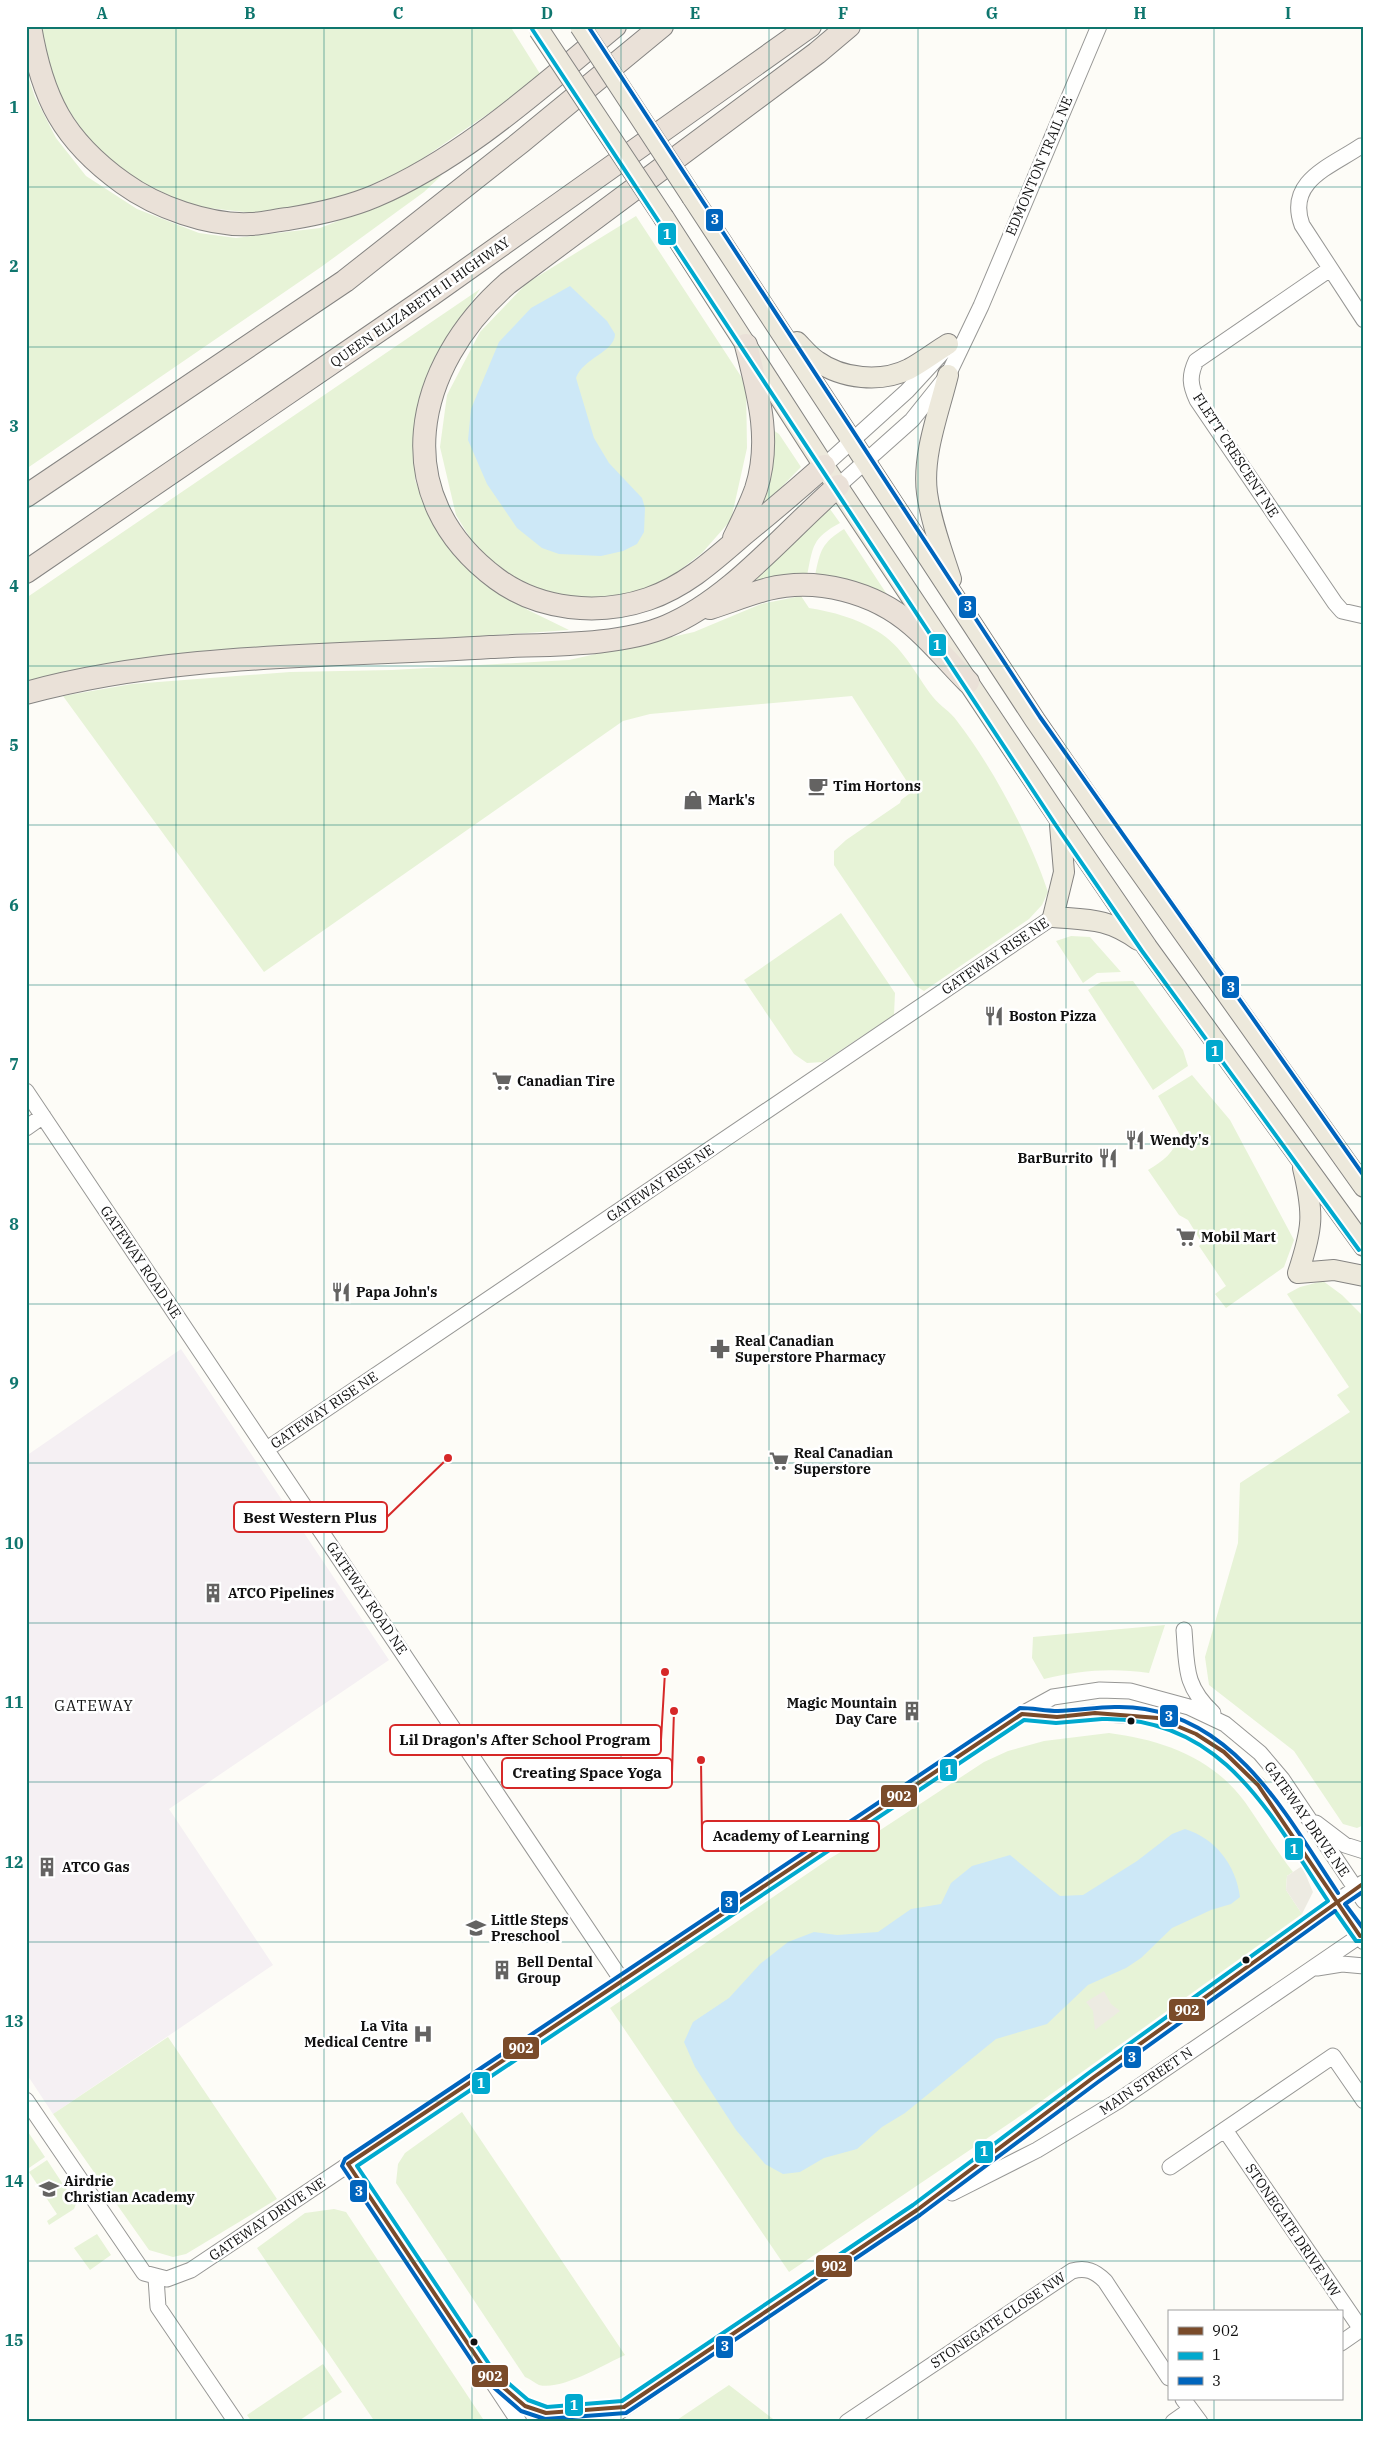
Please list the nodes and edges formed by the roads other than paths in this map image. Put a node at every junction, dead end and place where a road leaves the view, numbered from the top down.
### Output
1 (30, 26) edge
2 (580, 26) edge
3 (616, 26) edge
4 (662, 26) edge
5 (810, 26) edge
6 (849, 26) edge
7 (1099, 26) edge
8 (538, 28) edge
9 (1361, 146) dead end
10 (1330, 269) junction
11 (981, 306) junction
12 (773, 320) junction
13 (1364, 320) edge
14 (948, 344) junction
15 (746, 345) junction
16 (948, 375) junction
17 (853, 442) junction
18 (866, 462) junction
19 (824, 466) junction
20 (838, 486) junction
21 (26, 496) edge
22 (730, 546) junction
23 (26, 572) edge
24 (958, 602) junction
25 (690, 615) junction
26 (1364, 616) edge
27 (968, 682) junction
28 (26, 693) edge
29 (1060, 820) junction
30 (1053, 917) junction
31 (1147, 947) junction
32 (26, 1091) edge
33 (43, 1116) junction
34 (26, 1128) edge
35 (1301, 1159) junction
36 (1364, 1187) edge
37 (1364, 1246) edge
38 (1364, 1276) edge
39 (267, 1449) junction
40 (1184, 1630) dead end
41 (1022, 1714) junction
42 (1224, 1724) junction
43 (1306, 1816) junction
44 (1364, 1850) edge
45 (1361, 1891) edge
46 (1337, 1902) junction
47 (1362, 1937) edge
48 (1364, 1966) edge
49 (1311, 1969) junction
50 (623, 1982) junction
51 (26, 2100) edge
52 (1364, 2101) edge
53 (1225, 2130) junction
54 (348, 2164) junction
55 (1170, 2167) dead end
56 (917, 2210) junction
57 (156, 2278) junction
58 (1362, 2328) edge
59 (1342, 2342) edge
60 (488, 2374) junction
61 (1168, 2376) edge
62 (1186, 2404) edge
63 (624, 2407) junction
64 (236, 2422) edge
65 (519, 2422) edge
66 (604, 2422) edge
67 (847, 2422) edge
68 (1173, 2422) edge
69 (1200, 2422) edge

1 - 3 highway
2 - 12 main road, bridge
4 - 21 highway
5 - 23 highway, QUEEN ELIZABETH II HIGHWAY
6 - 22 highway
7 - 11 street, EDMONTON TRAIL NE
8 - 15 main road, bridge
9 - 10 street
10 - 13 street
10 - 26 street, FLETT CRESCENT NE
11 - 14 street, EDMONTON TRAIL NE
11 - 16 street, EDMONTON TRAIL NE
12 - 14 main road
12 - 17 main road
14 - 17 street, EDMONTON TRAIL NE
15 - 19 main road
15 - 22 highway
16 - 18 street, EDMONTON TRAIL NE
16 - 24 main road
17 - 18 main road
17 - 19 street, EDMONTON TRAIL NE
18 - 20 street, EDMONTON TRAIL NE
18 - 24 main road
19 - 20 main road
19 - 22 highway
20 - 25 highway
20 - 27 main road
24 - 36 main road
25 - 27 highway
25 - 28 highway
27 - 29 main road
29 - 30 main road
29 - 31 main road
30 - 31 main road
30 - 39 street, GATEWAY RISE NE
31 - 35 main road
32 - 33 street, GATEWAY ROAD NE
33 - 34 street
33 - 39 street, GATEWAY ROAD NE
35 - 37 main road
35 - 38 main road
39 - 50 street, GATEWAY ROAD NE
40 - 42 street
41 - 42 street, GATEWAY DRIVE NE
41 - 46 street, GATEWAY DRIVE NE
41 - 50 street, GATEWAY DRIVE NE
42 - 43 street, GATEWAY DRIVE NE
43 - 44 street
43 - 45 street, GATEWAY DRIVE NE
45 - 46 street, MAIN STREET N
46 - 47 street, GATEWAY DRIVE NE
46 - 56 street, MAIN STREET N
47 - 49 street, MAIN STREET N
48 - 49 street
49 - 56 street, MAIN STREET N
50 - 54 street, GATEWAY DRIVE NE
51 - 57 street
52 - 53 street
53 - 55 street
53 - 58 street, STONEGATE DRIVE NW
54 - 57 street, GATEWAY DRIVE NE
54 - 60 street
56 - 63 street, MAIN STREET N
57 - 64 street
58 - 59 street, STONEGATE DRIVE NW
60 - 63 street
60 - 65 street
61 - 67 street, STONEGATE CLOSE NW
62 - 68 street
62 - 69 street
63 - 66 street, MAIN STREET N

